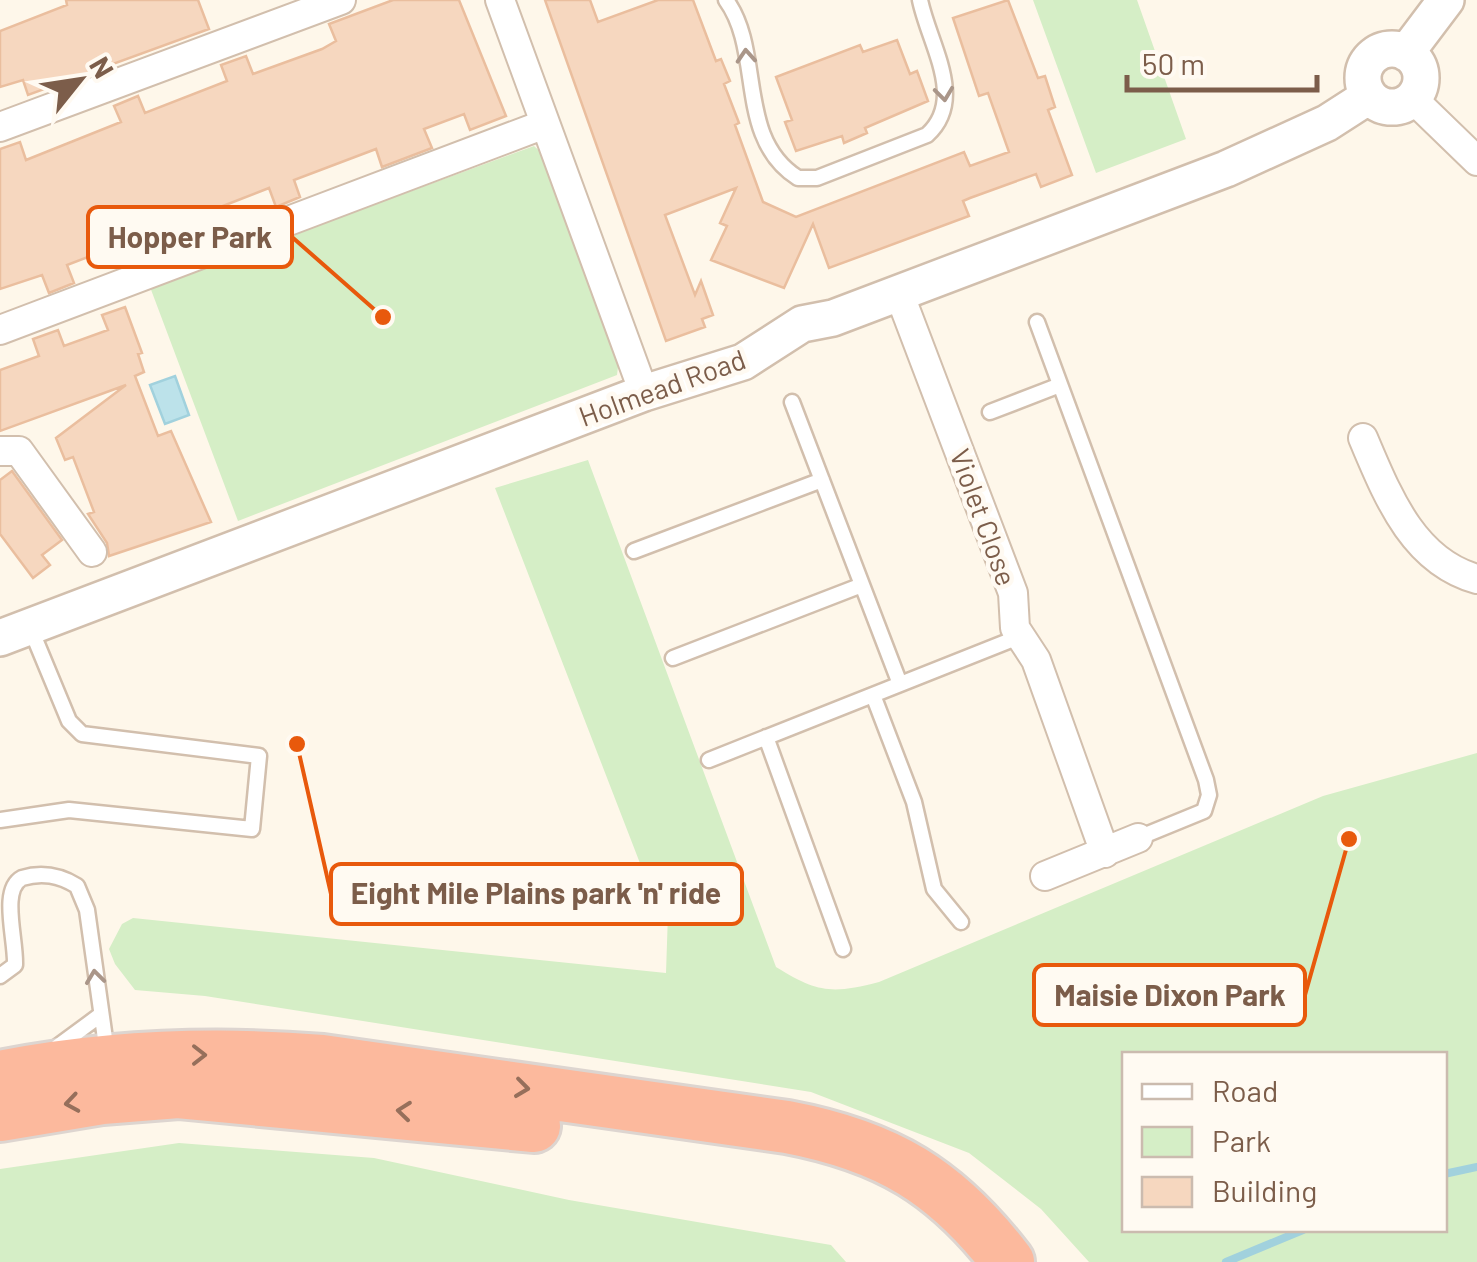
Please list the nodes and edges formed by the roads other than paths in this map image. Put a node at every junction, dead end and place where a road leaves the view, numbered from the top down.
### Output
1 (341, 0) edge
2 (500, 0) edge
3 (726, 0) edge
4 (920, 0) edge
5 (1446, 0) edge
6 (1406, 53) junction
7 (1369, 96) junction
8 (1413, 99) junction
9 (545, 124) junction
10 (0, 127) edge
11 (1477, 160) edge
12 (898, 293) junction
13 (1037, 322) dead end
14 (0, 330) edge
15 (1060, 385) junction
16 (644, 393) junction
17 (792, 402) dead end
18 (990, 412) dead end
19 (1363, 438) dead end
20 (0, 450) edge
21 (822, 480) junction
22 (634, 551) dead end
23 (92, 552) dead end
24 (1477, 579) edge
25 (862, 585) junction
26 (15, 632) edge
27 (1020, 636) junction
28 (673, 658) dead end
29 (900, 684) junction
30 (874, 695) junction
31 (766, 737) junction
32 (709, 760) dead end
33 (0, 820) edge
34 (1138, 838) joint
35 (1105, 853) junction
36 (1044, 876) dead end
37 (960, 922) dead end
38 (843, 949) dead end
39 (0, 976) edge
40 (118, 1057) junction
41 (16, 1074) edge
42 (0, 1115) edge
43 (978, 1262) edge
44 (1008, 1262) edge

1 - 10 street
2 - 9 street
4 -> 3 lane
5 - 6 street
6 - 7 street
6 - 8 street
7 - 8 street
7 - 12 street, Holmead Road
8 - 11 street
9 - 14 street
9 - 16 street
12 - 16 street, Holmead Road
12 - 27 street, Violet Close
13 - 15 lane
15 - 18 lane
15 - 34 lane
16 - 26 street, Holmead Road
17 - 21 lane
19 - 24 street
20 - 23 street
21 - 22 lane
21 - 25 lane
25 - 28 lane
25 - 29 lane
26 - 33 lane
27 - 29 lane
27 - 35 street, Violet Close
29 - 30 lane
30 - 31 lane
30 - 37 lane
31 - 32 lane
31 - 38 lane
34 - 35 street
35 - 36 street
40 -> 39 lane
40 - 41 highway
40 -> 42 highway
43 -> 40 highway
40 -> 44 highway

